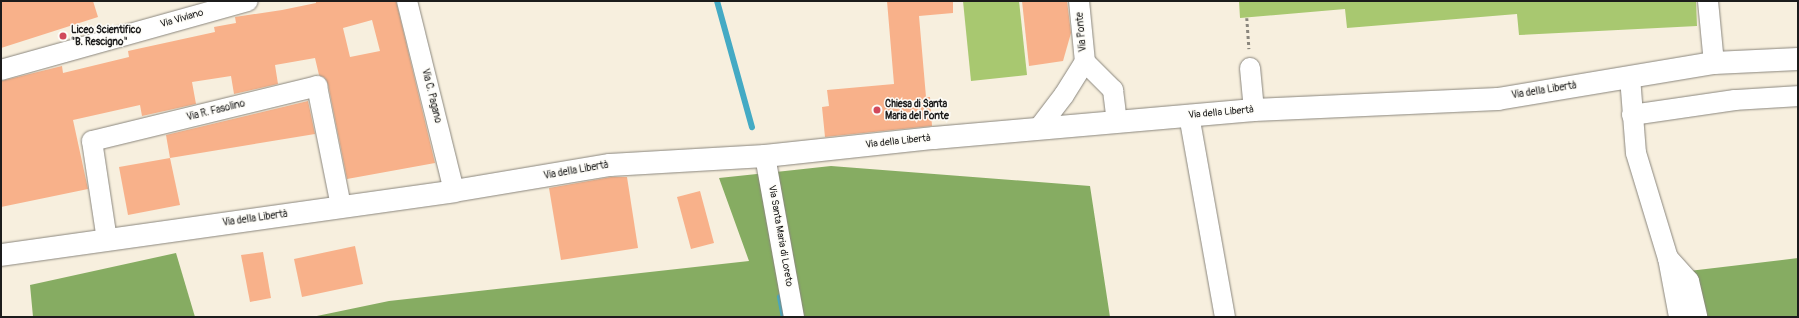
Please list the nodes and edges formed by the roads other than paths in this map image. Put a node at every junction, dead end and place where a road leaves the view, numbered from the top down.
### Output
1 (248, 1) edge
2 (407, 1) edge
3 (1079, 1) edge
4 (1708, 1) edge
5 (1798, 59) edge
6 (1085, 62) junction
7 (1714, 63) junction
8 (1250, 68) road end
9 (1, 70) edge
10 (1630, 77) junction
11 (1064, 96) junction
12 (1798, 96) edge
13 (1254, 110) junction
14 (1189, 115) junction
15 (1632, 116) junction
16 (1117, 122) junction
17 (1069, 126) junction
18 (1038, 129) junction
19 (765, 156) junction
20 (454, 191) junction
21 (341, 206) junction
22 (107, 240) junction
23 (1, 255) edge
24 (1668, 258) junction
25 (794, 317) edge
26 (1225, 317) edge
27 (1680, 317) edge
28 (1697, 317) edge

1 - 9 street, Via Viviano
2 - 20 street, Via C. Pagano
3 - 6 street, Via Ponte
4 - 7 street
5 - 7 main road, Via della Libertà
6 - 11 street, Via Ponte
6 - 16 street, Via Ponte
7 - 10 main road, Via della Libertà
8 - 13 street
10 - 13 main road, Via della Libertà
10 - 15 street
11 - 17 street
11 - 18 street, Via Ponte
12 - 15 street
13 - 14 main road, Via della Libertà
14 - 16 main road, Via della Libertà
14 - 26 street
15 - 24 street
16 - 17 main road, Via della Libertà
17 - 18 main road, Via della Libertà
18 - 19 main road, Via della Libertà
19 - 20 main road, Via della Libertà
19 - 25 street, Via Santa Maria di Loreto
20 - 21 main road, Via della Libertà
21 - 22 main road, Via della Libertà
21 - 22 street, Via R. Fasolino
22 - 23 main road, Via della Libertà
24 - 27 street
24 - 28 street

